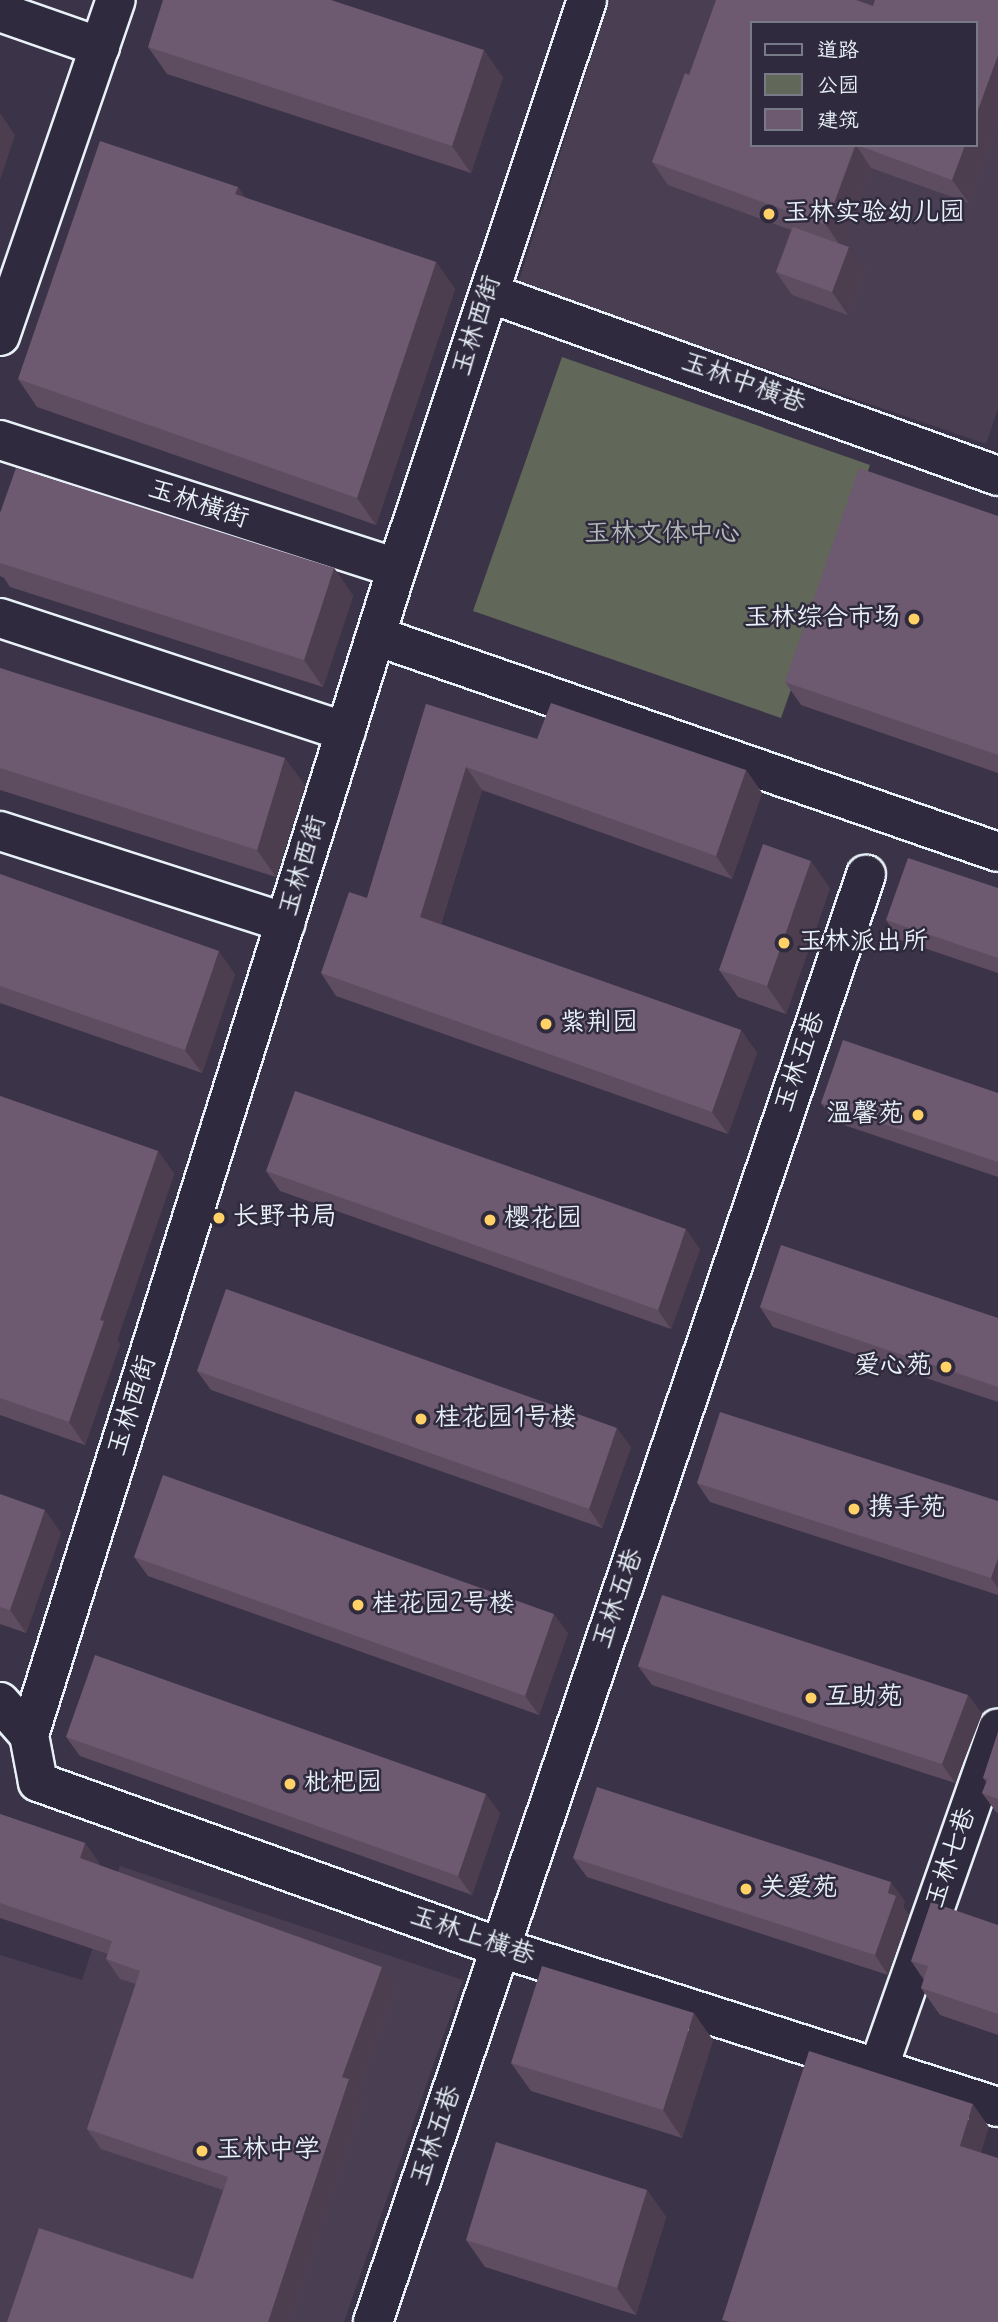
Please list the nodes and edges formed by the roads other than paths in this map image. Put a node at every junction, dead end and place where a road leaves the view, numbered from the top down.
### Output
1 (116, 0) edge
2 (587, 0) edge
3 (0, 12) edge
4 (100, 47) junction
5 (489, 293) junction
6 (0, 336) edge
7 (13, 445) edge
8 (997, 471) edge
9 (15, 486) edge
10 (397, 568) junction
11 (0, 618) edge
12 (376, 636) junction
13 (345, 732) junction
14 (0, 831) edge
15 (998, 852) edge
16 (866, 876) dead end
17 (286, 923) junction
18 (0, 1702) edge
19 (998, 1728) edge
20 (29, 1735) junction
21 (501, 1948) junction
22 (878, 2068) junction
23 (998, 2107) edge
24 (373, 2322) edge

1 - 4 street
2 - 5 street, 玉林西街
3 - 4 street
4 - 6 street
5 - 8 street, 玉林中横巷
5 - 10 street, 玉林西街
7 - 9 street
7 - 10 street, 玉林横街
10 - 12 street, 玉林西街
11 - 13 street
12 - 13 street, 玉林西街
12 - 15 street
13 - 17 street, 玉林西街
14 - 17 street
16 - 21 street, 玉林五巷
17 - 20 street, 玉林西街
18 - 20 street
19 - 22 street, 玉林七巷
20 - 21 street, 玉林上横巷
21 - 22 street, 玉林上横巷
21 - 24 street, 玉林五巷
22 - 23 street, 玉林上横巷

